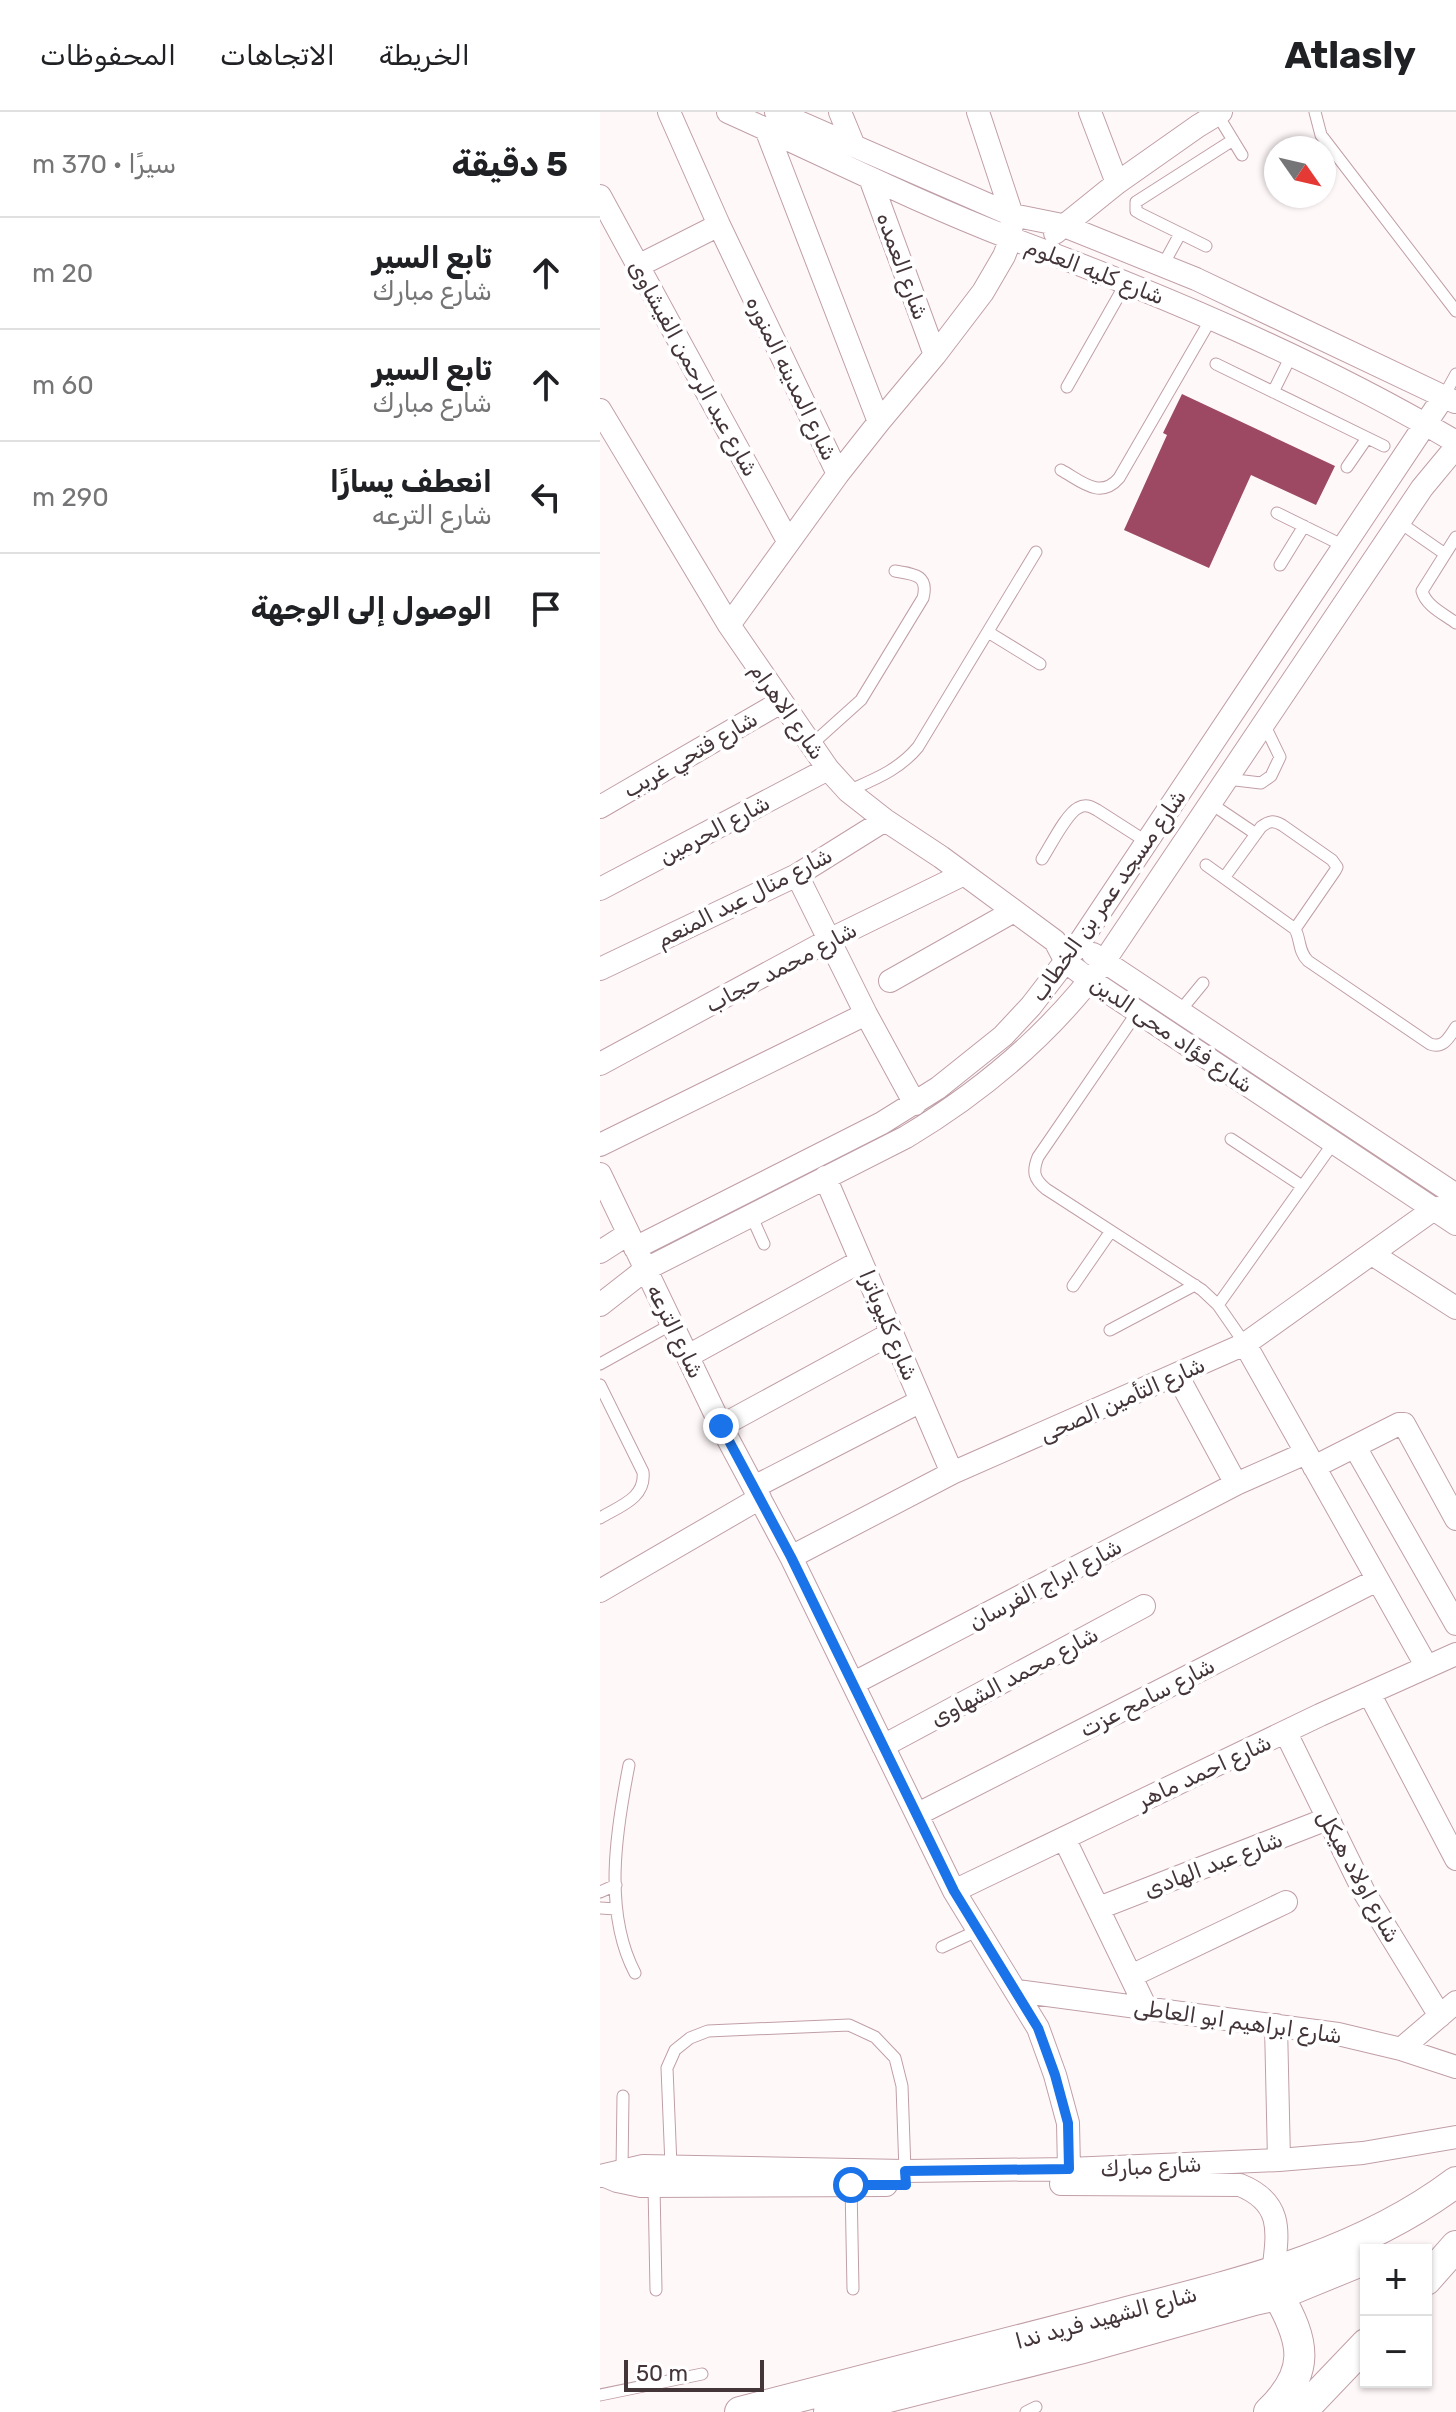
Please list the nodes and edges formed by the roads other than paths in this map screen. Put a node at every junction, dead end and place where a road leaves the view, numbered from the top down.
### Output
1 (669, 112) edge
2 (728, 112) edge
3 (840, 112) edge
4 (1090, 112) edge
5 (1315, 112) edge
6 (986, 114) edge
7 (1207, 116) edge
8 (771, 120) edge
9 (1233, 140) junction
10 (854, 146) junction
11 (1242, 155) dead end
12 (870, 178) junction
13 (1117, 183) junction
14 (600, 196) edge
15 (1012, 215) junction
16 (719, 225) junction
17 (1062, 225) junction
18 (1180, 234) junction
19 (1011, 238) junction
20 (1206, 246) dead end
21 (1039, 247) junction
22 (1163, 265) junction
23 (638, 266) junction
24 (1126, 283) junction
25 (1154, 294) junction
26 (1456, 311) edge
27 (1211, 319) junction
28 (935, 355) junction
29 (1291, 356) junction
30 (1216, 364) dead end
31 (1456, 374) edge
32 (1067, 387) dead end
33 (1273, 392) junction
34 (1450, 399) edge
35 (600, 410) edge
36 (879, 422) junction
37 (1425, 423) junction
38 (1367, 438) junction
39 (1456, 444) edge
40 (1384, 446) dead end
41 (1347, 467) dead end
42 (1061, 470) dead end
43 (838, 474) junction
44 (1277, 513) dead end
45 (1399, 522) junction
46 (1304, 526) junction
47 (1456, 537) edge
48 (788, 541) junction
49 (1344, 546) junction
50 (1036, 552) dead end
51 (1445, 554) junction
52 (1280, 565) dead end
53 (895, 571) dead end
54 (1456, 623) edge
55 (729, 625) junction
56 (988, 632) junction
57 (1040, 664) dead end
58 (781, 702) junction
59 (1264, 724) junction
60 (811, 745) junction
61 (828, 769) junction
62 (1191, 776) junction
63 (848, 791) junction
64 (1218, 792) junction
65 (600, 807) edge
66 (885, 820) junction
67 (1256, 834) junction
68 (1147, 842) junction
69 (1042, 859) dead end
70 (1206, 865) dead end
71 (964, 874) junction
72 (797, 875) junction
73 (1224, 878) junction
74 (600, 889) edge
75 (1014, 911) junction
76 (1295, 929) junction
77 (829, 940) junction
78 (1055, 941) joint
79 (1072, 953) junction
80 (1105, 960) junction
81 (600, 969) edge
82 (1090, 980) junction
83 (890, 981) dead end
84 (1203, 983) dead end
85 (1138, 1011) junction
86 (1180, 1011) junction
87 (866, 1014) junction
88 (1456, 1027) edge
89 (600, 1064) edge
90 (915, 1104) junction
91 (1231, 1139) dead end
92 (1334, 1142) junction
93 (600, 1145) edge
94 (600, 1174) edge
95 (825, 1177) junction
96 (1451, 1184) edge
97 (1302, 1186) junction
98 (1445, 1206) edge
99 (751, 1215) junction
100 (1456, 1224) edge
101 (1111, 1231) junction
102 (631, 1241) junction
103 (764, 1244) dead end
104 (600, 1252) edge
105 (1372, 1254) junction
106 (861, 1261) junction
107 (646, 1269) junction
108 (1195, 1285) junction
109 (1073, 1286) dead end
110 (601, 1303) edge
111 (1218, 1305) junction
112 (1456, 1308) edge
113 (672, 1324) junction
114 (1110, 1330) dead end
115 (892, 1333) junction
116 (1245, 1344) junction
117 (688, 1356) junction
118 (600, 1364) edge
119 (1177, 1375) junction
120 (600, 1385) edge
121 (921, 1401) junction
122 (721, 1426) junction
123 (1355, 1447) junction
124 (1310, 1460) junction
125 (952, 1473) junction
126 (1236, 1484) junction
127 (1449, 1488) edge
128 (757, 1492) junction
129 (600, 1518) edge
130 (1456, 1519) edge
131 (791, 1557) junction
132 (1377, 1580) junction
133 (600, 1591) edge
134 (1144, 1606) dead end
135 (1456, 1624) edge
136 (1456, 1654) edge
137 (1427, 1667) junction
138 (854, 1683) junction
139 (1369, 1693) junction
140 (1286, 1733) junction
141 (883, 1746) junction
142 (629, 1765) dead end
143 (918, 1814) junction
144 (1327, 1819) junction
145 (1064, 1838) junction
146 (1456, 1859) edge
147 (616, 1885) junction
148 (954, 1891) junction
149 (600, 1892) edge
150 (1286, 1902) dead end
151 (600, 1908) edge
152 (1099, 1908) junction
153 (616, 1909) junction
154 (979, 1930) junction
155 (942, 1947) dead end
156 (635, 1973) dead end
157 (1131, 1976) junction
158 (1017, 1991) junction
159 (1146, 2008) junction
160 (1448, 2009) edge
161 (1276, 2025) junction
162 (1401, 2049) junction
163 (1456, 2067) edge
164 (623, 2096) dead end
165 (1456, 2137) edge
166 (1279, 2160) junction
167 (1069, 2169) junction
168 (660, 2173) junction
169 (609, 2174) edge
170 (906, 2178) junction
171 (1456, 2182) edge
172 (851, 2185) junction
173 (1456, 2205) edge
174 (1394, 2244) edge
175 (1456, 2246) edge
176 (1360, 2261) edge
177 (1432, 2273) edge
178 (1275, 2284) junction
179 (853, 2289) dead end
180 (656, 2290) dead end
181 (1360, 2350) edge
182 (702, 2374) dead end
183 (600, 2395) edge
184 (740, 2412) edge
185 (829, 2412) edge
186 (1269, 2412) edge
187 (1301, 2412) edge

1 - 16 street, شارع المدينه المنوره
2 - 8 street, شارع كليه العلوم
3 - 10 street
4 - 13 street
5 - 26 lane
6 - 15 street
7 - 9 lane
7 - 13 street
8 - 10 street, شارع كليه العلوم
8 - 12 street, شارع كليه العلوم
8 - 36 street
9 - 11 lane
9 - 18 lane
10 - 15 street, شارع كليه العلوم
12 - 19 street, شارع كليه العلوم
12 - 28 street, شارع العمده
13 - 17 street
14 - 23 street, شارع عبد الرحمن الفيشاوى
15 - 17 street, شارع كليه العلوم
15 - 19 street
16 - 23 street
16 - 43 street, شارع المدينه المنوره
17 - 21 street
17 - 22 street, شارع كليه العلوم
18 - 20 lane
18 - 22 lane
19 - 21 street, شارع كليه العلوم
19 - 28 street
21 - 24 street, شارع كليه العلوم
22 - 25 street
22 - 34 street, شارع كليه العلوم
23 - 48 street, شارع عبد الرحمن الفيشاوى
24 - 25 street, شارع كليه العلوم
24 - 32 lane
25 - 27 street, شارع كليه العلوم
27 - 29 street, شارع كليه العلوم
27 - 42 lane
28 - 36 street
29 - 33 lane
29 - 37 street, شارع كليه العلوم
30 - 33 lane
31 - 34 lane
33 - 38 lane
34 - 37 street, شارع مسجد عمر بن الخطاب
35 - 55 street, شارع الاهرام
36 - 43 street
37 - 39 street, شارع كليه العلوم
37 - 49 street, شارع مسجد عمر بن الخطاب
38 - 40 lane
38 - 41 lane
39 - 45 street, شارع مسجد عمر بن الخطاب
43 - 48 street, شارع المدينه المنوره
44 - 46 lane
45 - 51 lane
45 - 59 street, شارع مسجد عمر بن الخطاب
46 - 49 lane
46 - 52 lane
47 - 51 lane
48 - 55 street, شارع المدينه المنوره
49 - 62 street, شارع مسجد عمر بن الخطاب
50 - 56 lane
51 - 54 lane
53 - 60 lane
55 - 58 street, شارع الاهرام
56 - 57 lane
56 - 63 lane
58 - 60 street, شارع الاهرام
58 - 65 street, شارع فتحي غريب
59 - 64 street, شارع مسجد عمر بن الخطاب
59 - 64 lane
60 - 61 street, شارع الاهرام
61 - 63 street, شارع الاهرام
61 - 74 street, شارع الحرمين
62 - 64 street
62 - 68 street, شارع مسجد عمر بن الخطاب
63 - 66 street, شارع الاهرام
64 - 67 lane
64 - 80 street, شارع مسجد عمر بن الخطاب
66 - 71 street, شارع الاهرام
66 - 72 street, شارع منال عبد المنعم
67 - 73 lane
67 - 76 lane
68 - 69 lane
68 - 79 street, شارع مسجد عمر بن الخطاب
70 - 73 lane
71 - 75 street, شارع الاهرام
71 - 77 street, شارع محمد حجاب
72 - 77 street
72 - 81 street, شارع منال عبد المنعم
73 - 76 lane
75 - 78 street, شارع الاهرام
75 - 83 street
76 - 88 lane
77 - 87 street
77 - 89 street, شارع محمد حجاب
78 - 79 street, شارع فؤاد محى الدين
79 - 80 street, شارع فؤاد محى الدين
79 - 82 street, شارع فؤاد محى الدين
79 - 90 street, شارع مسجد عمر بن الخطاب
80 - 82 street, شارع مسجد عمر بن الخطاب
80 - 86 street, شارع فؤاد محى الدين
82 - 85 street, شارع فؤاد محى الدين
82 - 95 street, شارع مسجد عمر بن الخطاب
84 - 86 lane
85 - 92 street, شارع فؤاد محى الدين
85 - 101 lane
86 - 96 street, شارع فؤاد محى الدين
87 - 90 street
87 - 93 street
90 - 102 street, شارع مسجد عمر بن الخطاب
91 - 97 lane
92 - 97 lane
92 - 98 street, شارع فؤاد محى الدين
94 - 102 street, شارع الترعه
95 - 99 street, شارع مسجد عمر بن الخطاب
95 - 106 street, شارع كليوباترا
96 - 98 street
97 - 111 lane
98 - 100 street, شارع فؤاد محى الدين
98 - 105 street, شارع التأمين الصحى
99 - 103 lane
99 - 107 street, شارع مسجد عمر بن الخطاب
101 - 108 lane
101 - 109 lane
102 - 104 street, شارع مسجد عمر بن الخطاب
102 - 107 street, شارع الترعه
105 - 112 street
105 - 116 street, شارع التأمين الصحى
106 - 115 street, شارع كليوباترا
106 - 117 street
107 - 110 street, شارع مسجد عمر بن الخطاب
107 - 113 street, شارع الترعه
108 - 111 lane
108 - 114 lane
111 - 116 lane
113 - 117 street, شارع الترعه
113 - 118 lane
115 - 121 street, شارع كليوباترا
115 - 122 street
116 - 119 street, شارع التأمين الصحى
116 - 124 street
117 - 122 street, شارع الترعه
119 - 125 street, شارع التأمين الصحى
119 - 126 street
120 - 129 lane
121 - 125 street, شارع كليوباترا
121 - 128 street
122 - 128 street, شارع الترعه
123 - 124 street, شارع ابراج الفرسان
123 - 127 street, شارع ابراج الفرسان
123 - 135 street
124 - 126 street, شارع ابراج الفرسان
124 - 132 street
125 - 131 street, شارع التأمين الصحى
126 - 138 street, شارع ابراج الفرسان
127 - 130 street
128 - 131 street, شارع الترعه
128 - 133 street
131 - 138 street, شارع الترعه
132 - 137 street
132 - 143 street, شارع سامح عزت
134 - 141 street, شارع محمد الشهاوى
136 - 137 street, شارع احمد ماهر
137 - 139 street, شارع احمد ماهر
138 - 141 street, شارع الترعه
139 - 140 street, شارع احمد ماهر
139 - 146 street
140 - 144 street, شارع اولاد هيكل
140 - 145 street, شارع احمد ماهر
141 - 143 street, شارع الترعه
142 - 147 lane
143 - 148 street, شارع الترعه
144 - 152 street, شارع عبد الهادى
144 - 160 street, شارع اولاد هيكل
145 - 148 street, شارع احمد ماهر
145 - 152 street
147 - 149 lane
147 - 153 lane
148 - 154 street, شارع الترعه
150 - 157 street
151 - 153 lane
152 - 157 street
153 - 156 lane
154 - 155 lane
154 - 158 street, شارع الترعه
157 - 159 street
158 - 159 street, شارع ابراهيم ابو العاطى
158 - 167 street, شارع الترعه
159 - 161 street, شارع ابراهيم ابو العاطى
160 - 162 street
161 - 162 street, شارع ابراهيم ابو العاطى
161 - 166 street
162 - 163 street, شارع ابراهيم ابو العاطى
164 - 169 lane
165 - 166 street, شارع مبارك
166 - 167 street, شارع مبارك
167 - 170 street, شارع مبارك
168 - 169 street, شارع مبارك
168 - 170 street, شارع مبارك
168 - 170 lane
168 - 172 street, شارع مبارك
168 - 180 lane
170 - 172 street, شارع مبارك
170 - 178 street, شارع مبارك
171 - 178 main road, شارع الشهيد فريد ندا
172 - 179 lane
173 - 174 main road
175 - 177 main road
176 - 178 main road, شارع الشهيد فريد ندا
178 - 184 main road, شارع الشهيد فريد ندا
178 - 185 main road, شارع الشهيد فريد ندا
178 - 186 main road
181 - 187 main road
182 - 183 lane

